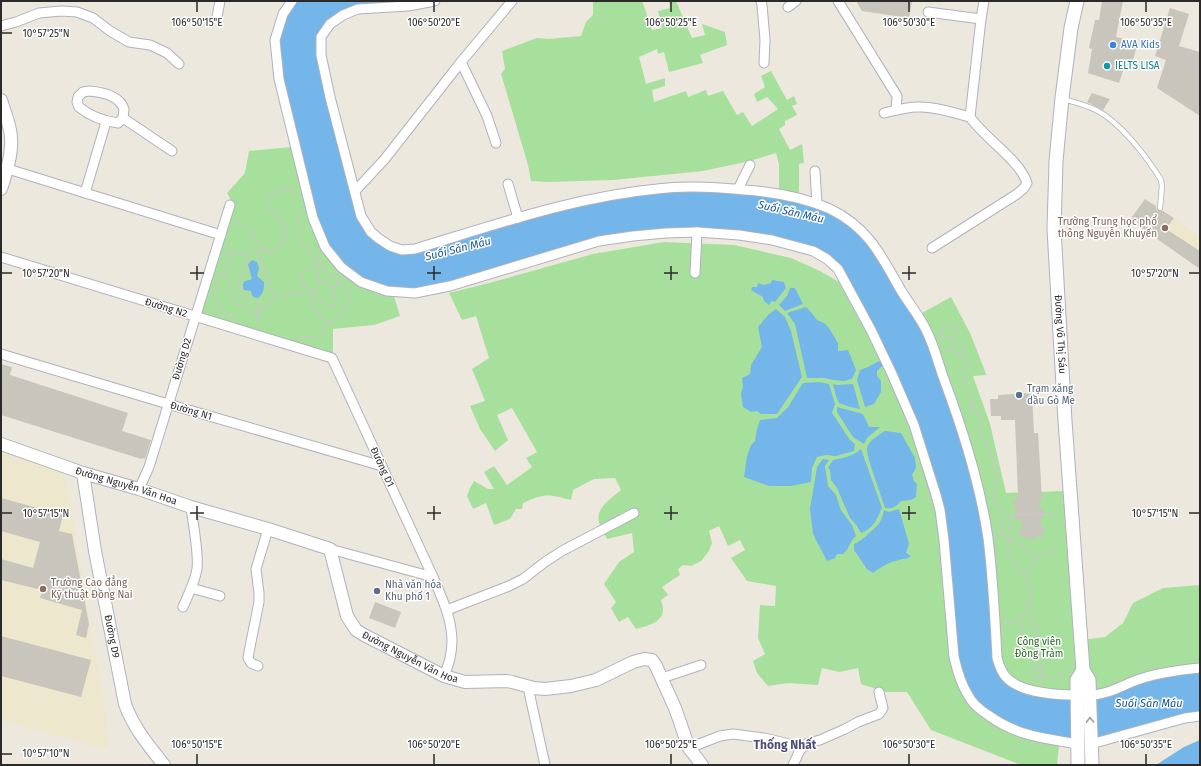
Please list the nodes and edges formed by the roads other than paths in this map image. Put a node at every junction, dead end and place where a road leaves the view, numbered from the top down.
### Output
1 (220, 1) edge
2 (292, 1) edge
3 (435, 1) edge
4 (512, 1) edge
5 (761, 1) edge
6 (796, 1) edge
7 (838, 1) edge
8 (984, 1) edge
9 (1077, 1) edge
10 (788, 7) dead end
11 (928, 12) dead end
12 (218, 17) dead end
13 (981, 19) junction
14 (1, 26) edge
15 (461, 62) junction
16 (764, 63) dead end
17 (179, 64) dead end
18 (1062, 98) junction
19 (1, 100) edge
20 (896, 110) junction
21 (884, 113) dead end
22 (970, 117) junction
23 (123, 118) junction
24 (106, 122) junction
25 (496, 143) dead end
26 (172, 151) dead end
27 (750, 164) dead end
28 (8, 168) junction
29 (815, 171) dead end
30 (508, 184) dead end
31 (1, 188) edge
32 (738, 189) junction
33 (355, 191) junction
34 (85, 193) junction
35 (817, 204) junction
36 (1160, 208) dead end
37 (229, 209) road end
38 (518, 218) junction
39 (697, 232) junction
40 (221, 235) junction
41 (932, 248) dead end
42 (1, 257) edge
43 (695, 273) dead end
44 (195, 317) junction
45 (1, 354) edge
46 (332, 358) joint
47 (168, 404) junction
48 (1, 444) edge
49 (382, 466) junction
50 (83, 473) junction
51 (139, 489) junction
52 (191, 507) junction
53 (634, 512) dead end
54 (268, 529) junction
55 (330, 549) junction
56 (433, 577) junction
57 (191, 588) junction
58 (220, 596) dead end
59 (183, 607) dead end
60 (447, 610) junction
61 (701, 665) dead end
62 (258, 666) dead end
63 (1200, 668) edge
64 (444, 676) junction
65 (662, 678) junction
66 (528, 687) junction
67 (879, 692) dead end
68 (1084, 695) junction
69 (1200, 716) edge
70 (1085, 744) junction
71 (802, 747) junction
72 (689, 748) junction
73 (164, 765) edge
74 (545, 765) edge
75 (702, 765) edge
76 (793, 765) edge
77 (1078, 765) edge
78 (1092, 765) edge

1 - 12 street
2 - 39 street
3 - 33 street
4 - 15 street
5 - 16 street
6 - 10 street
7 - 20 street
8 - 13 street
9 - 18 main road, Đường Võ Thị Sáu
11 - 13 street
13 - 22 street
14 - 17 street
15 - 25 street
15 - 33 street
18 - 36 lane
18 - 68 main road, Đường Võ Thị Sáu
19 - 28 street
20 - 21 street
20 - 22 street
22 - 41 street
23 - 24 street
23 - 24 street
23 - 26 street
24 - 34 street
27 - 32 street
28 - 31 street
28 - 34 street
29 - 35 street
30 - 38 street
32 - 35 street
32 - 38 street
33 - 38 street
34 - 40 street
35 - 68 street
37 - 40 street, Đường D2
39 - 43 street
39 - 70 street
40 - 44 street, Đường D2
42 - 44 street, Đường N2
44 - 46 street, Đường N2
44 - 47 street, Đường D2
45 - 47 street, Đường N1
46 - 49 street, Đường D1
47 - 49 street, Đường N1
47 - 51 street, Đường D2
48 - 50 street, Đường Nguyễn Văn Hoa
49 - 56 street, Đường D1
50 - 51 street, Đường Nguyễn Văn Hoa
50 - 73 street, Đường D9
51 - 52 street, Đường Nguyễn Văn Hoa
52 - 54 street, Đường Nguyễn Văn Hoa
52 - 57 street
53 - 60 street
54 - 55 street, Đường Nguyễn Văn Hoa
54 - 62 street
55 - 56 street
55 - 64 street, Đường Nguyễn Văn Hoa
56 - 60 street, Đường D1
57 - 58 street
57 - 59 street
60 - 64 street, Đường D1
61 - 65 street
63 - 68 street
64 - 66 street, Đường Nguyễn Văn Hoa
65 - 66 street, Đường Nguyễn Văn Hoa
65 - 72 street, Đường Nguyễn Văn Hoa
66 - 74 street
67 - 71 street
68 - 70 main road, Đường Võ Thị Sáu
69 - 70 street
70 - 77 main road
70 - 78 main road
71 - 72 street
71 - 76 street
72 - 75 street, Đường Nguyễn Văn Hoa

